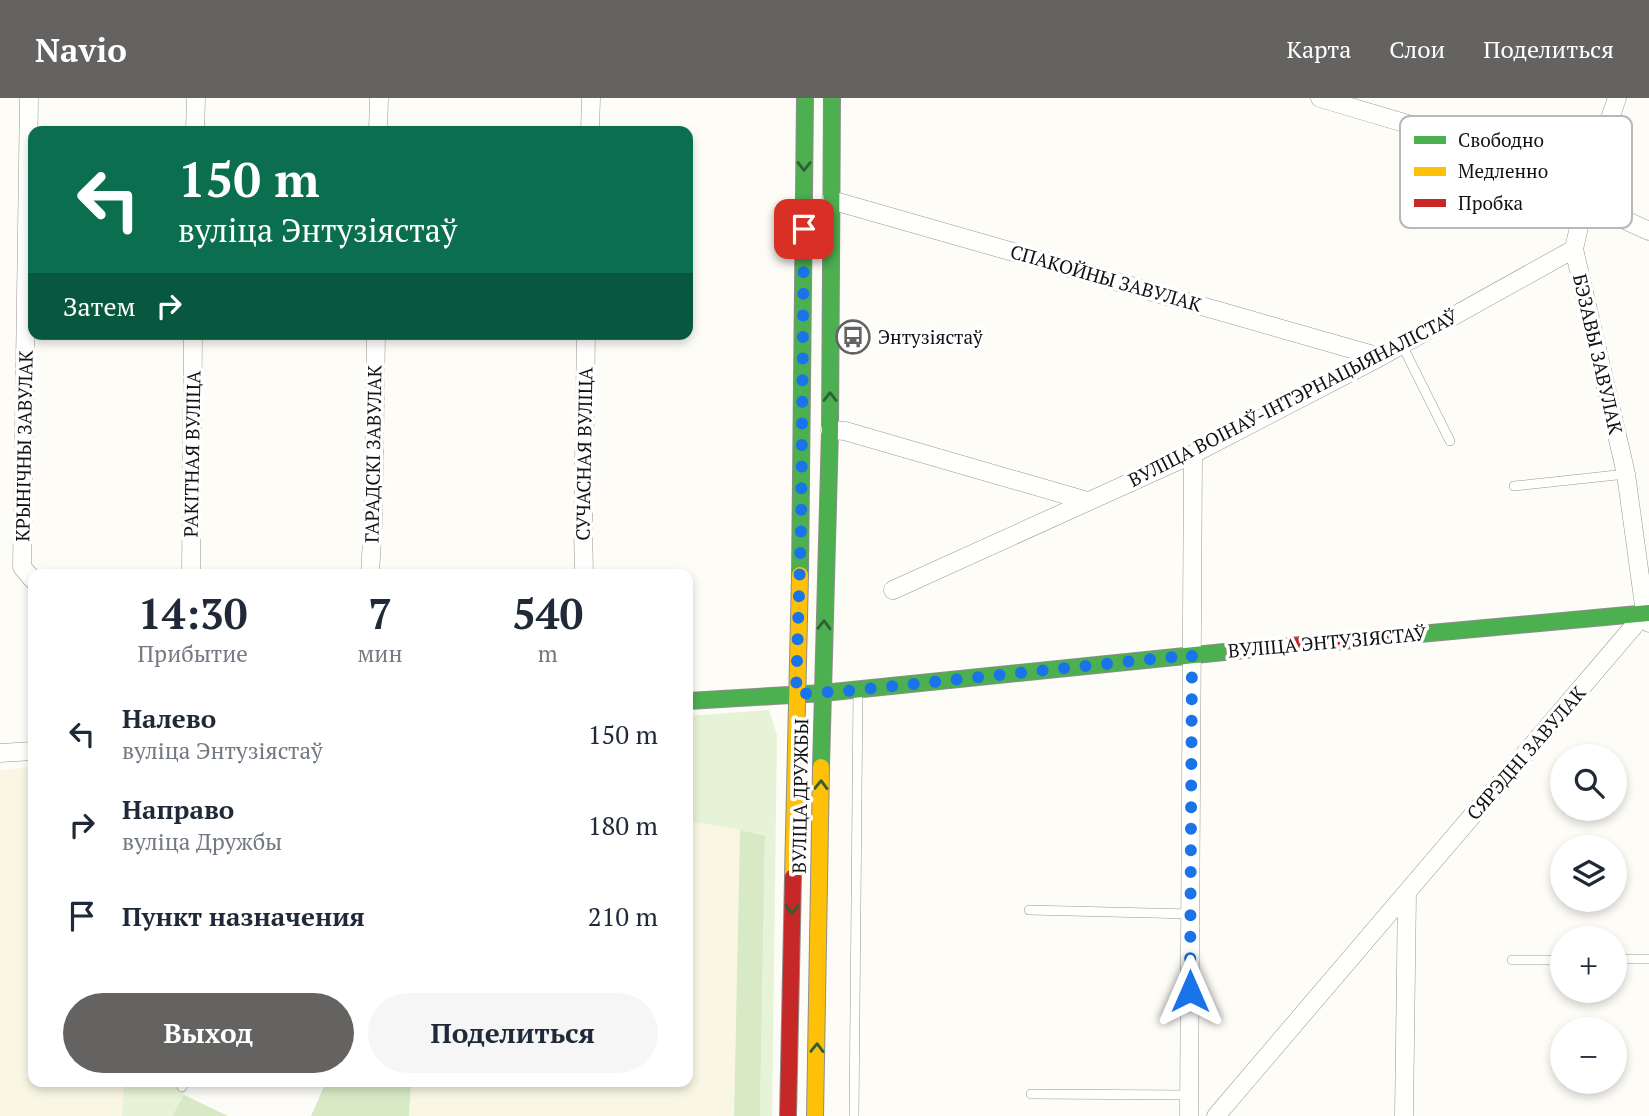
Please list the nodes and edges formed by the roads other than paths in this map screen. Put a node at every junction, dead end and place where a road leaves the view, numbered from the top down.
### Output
1 (29, 98) edge
2 (196, 98) edge
3 (379, 98) edge
4 (591, 98) edge
5 (805, 98) edge
6 (832, 98) edge
7 (1320, 98) edge
8 (1617, 98) edge
9 (1611, 116) edge
10 (1400, 122) edge
11 (29, 126) edge
12 (195, 126) edge
13 (378, 126) edge
14 (590, 126) edge
15 (28, 165) edge
16 (831, 200) junction
17 (1632, 223) edge
18 (1579, 228) edge
19 (1649, 230) edge
20 (1574, 249) junction
21 (193, 340) edge
22 (376, 340) edge
23 (586, 340) edge
24 (1402, 345) junction
25 (1380, 358) junction
26 (830, 430) junction
27 (1450, 441) dead end
28 (1193, 454) junction
29 (1626, 474) junction
30 (1514, 486) dead end
31 (1087, 501) junction
32 (191, 569) edge
33 (370, 569) edge
34 (584, 569) edge
35 (28, 574) edge
36 (893, 590) dead end
37 (1648, 614) edge
38 (1192, 655) junction
39 (858, 689) junction
40 (823, 693) junction
41 (796, 694) junction
42 (693, 701) edge
43 (28, 751) edge
44 (0, 753) edge
45 (1407, 893) junction
46 (1029, 910) dead end
47 (1191, 914) junction
48 (1627, 959) edge
49 (1649, 959) edge
50 (1512, 960) dead end
51 (1550, 960) edge
52 (1031, 1094) dead end
53 (1189, 1095) junction
54 (788, 1116) edge
55 (816, 1116) edge
56 (854, 1116) edge
57 (1189, 1116) edge
58 (1216, 1116) edge
59 (1404, 1116) edge

1 - 11 street, КРЫНІЧНЫ ЗАВУЛАК
2 - 12 street
3 - 13 street
4 - 14 street
5 -> 41 main road, ВУЛІЦА ДРУЖБЫ
6 - 16 main road, ВУЛІЦА ДРУЖБЫ
7 - 10 street
8 - 9 street, БЭЗАВЫ ЗАВУЛАК
15 - 35 street, КРЫНІЧНЫ ЗАВУЛАК
16 - 25 street, СПАКОЙНЫ ЗАВУЛАК
26 -> 16 main road, ВУЛІЦА ДРУЖБЫ
17 - 19 street
18 - 20 street, БЭЗАВЫ ЗАВУЛАК
20 - 24 street, ВУЛІЦА ВОІНАЎ-ІНТЭРНАЦЫЯНАЛІСТАЎ
20 - 29 street, БЭЗАВЫ ЗАВУЛАК
21 - 32 street, РАКІТНАЯ ВУЛІЦА
22 - 33 street, ГАРАДСКІ ЗАВУЛАК
23 - 34 street, СУЧАСНАЯ ВУЛІЦА
24 - 25 street, ВУЛІЦА ВОІНАЎ-ІНТЭРНАЦЫЯНАЛІСТАЎ
24 - 27 lane
25 - 28 street, ВУЛІЦА ВОІНАЎ-ІНТЭРНАЦЫЯНАЛІСТАЎ
26 - 31 street
40 -> 26 main road, ВУЛІЦА ДРУЖБЫ
28 - 31 street, ВУЛІЦА ВОІНАЎ-ІНТЭРНАЦЫЯНАЛІСТАЎ
28 - 38 street
29 - 30 lane
29 - 37 street, БЭЗАВЫ ЗАВУЛАК
31 - 36 street, ВУЛІЦА ВОІНАЎ-ІНТЭРНАЦЫЯНАЛІСТАЎ
37 - 38 main road, ВУЛІЦА ЭНТУЗІЯСТАЎ
37 - 45 street, СЯРЭДНІ ЗАВУЛАК
38 - 39 main road, ВУЛІЦА ЭНТУЗІЯСТАЎ
38 - 47 street
39 - 40 main road, ВУЛІЦА ЭНТУЗІЯСТАЎ
39 - 56 lane
40 - 41 main road, ВУЛІЦА ЭНТУЗІЯСТАЎ
55 -> 40 main road, ВУЛІЦА ДРУЖБЫ
41 - 42 main road, ВУЛІЦА ЭНТУЗІЯСТАЎ
41 -> 54 main road, ВУЛІЦА ДРУЖБЫ
43 - 44 street
45 - 58 street, СЯРЭДНІ ЗАВУЛАК
45 - 59 street
46 - 47 lane
47 - 53 street
48 - 49 lane
50 - 51 lane
52 - 53 lane
53 - 57 street

